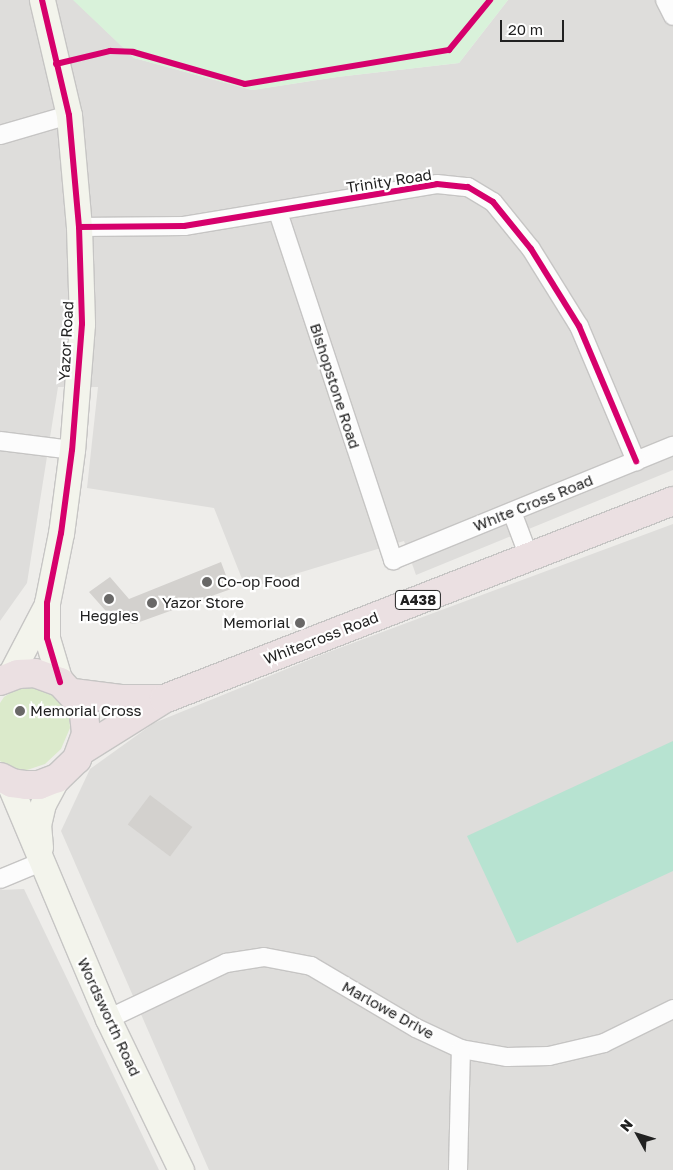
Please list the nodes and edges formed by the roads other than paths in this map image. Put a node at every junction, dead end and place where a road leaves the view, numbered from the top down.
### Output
1 (42, 0) edge
2 (665, 0) edge
3 (673, 16) edge
4 (69, 115) junction
5 (0, 135) edge
6 (278, 212) junction
7 (79, 227) junction
8 (0, 441) edge
9 (673, 446) edge
10 (72, 450) junction
11 (636, 462) junction
12 (673, 501) edge
13 (512, 512) junction
14 (529, 557) junction
15 (393, 560) joint
16 (47, 603) junction
17 (4, 679) edge
18 (66, 688) junction
19 (164, 698) junction
20 (81, 751) junction
21 (57, 778) junction
22 (3, 780) edge
23 (41, 862) junction
24 (0, 879) edge
25 (673, 1010) edge
26 (108, 1019) junction
27 (461, 1049) junction
28 (181, 1170) edge
29 (458, 1170) edge

1 - 4 street, Yazor Road
2 - 3 street
4 - 5 street
4 - 7 street, Yazor Road
6 - 7 street, Trinity Road
6 - 11 street, Trinity Road
6 - 15 street, Bishopstone Road
7 - 10 street, Yazor Road
8 - 10 street
9 - 11 street, White Cross Road
10 - 16 street, Yazor Road
11 - 13 street, White Cross Road
12 - 14 highway, Whitecross Road / A438
13 - 14 street
13 - 15 street, White Cross Road
14 - 19 highway, Whitecross Road / A438
16 - 17 street, Yazor Road
16 - 18 street, Yazor Road
17 - 18 highway, A438
18 - 19 highway, Whitecross Road / A438
18 - 20 highway, A438
19 - 20 highway, Whitecross Road / A438
20 - 21 highway, A438
21 - 22 highway, A438
21 - 23 street, Wordsworth Road
22 - 23 street, Wordsworth Road
23 - 24 street
23 - 26 street, Wordsworth Road
25 - 27 street, Marlowe Drive
26 - 27 street, Marlowe Drive
26 - 28 street, Wordsworth Road
27 - 29 street

